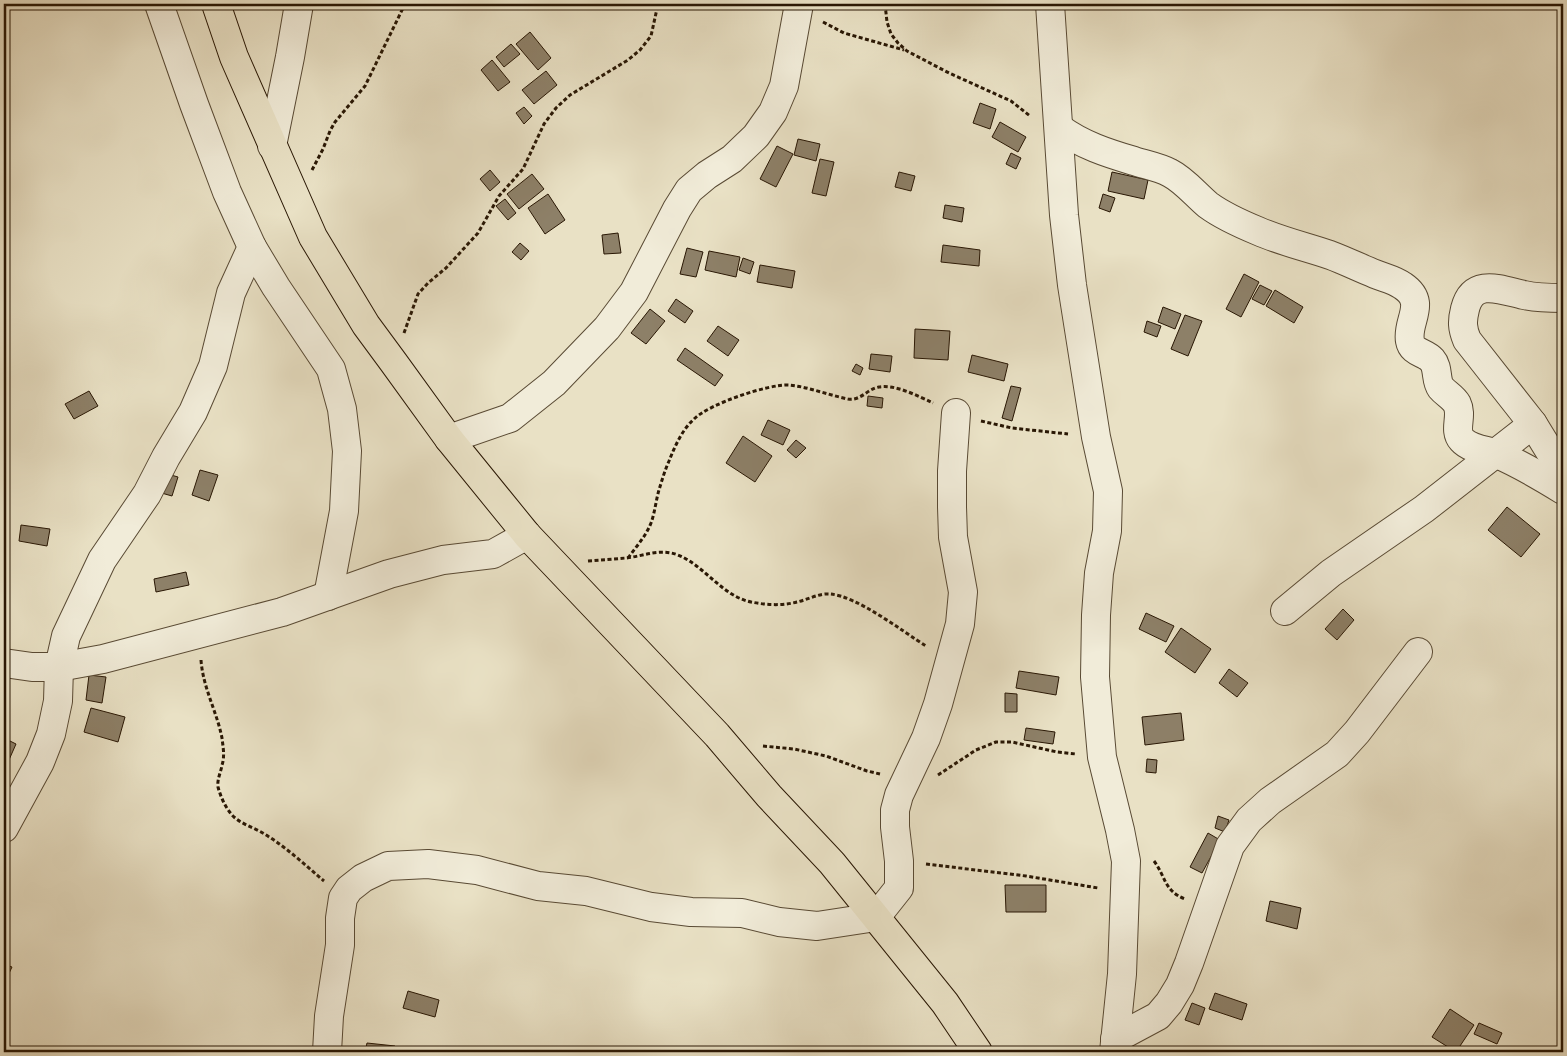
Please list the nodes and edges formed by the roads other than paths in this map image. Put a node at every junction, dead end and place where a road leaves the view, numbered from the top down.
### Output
1 (159, 4) edge
2 (216, 4) edge
3 (299, 4) edge
4 (1050, 4) edge
5 (799, 7) edge
6 (1059, 136) junction
7 (272, 146) junction
8 (252, 247) junction
9 (1563, 298) edge
10 (956, 413) road end
11 (1533, 424) junction
12 (449, 439) junction
13 (1496, 454) junction
14 (1563, 473) edge
15 (1563, 490) edge
16 (527, 535) junction
17 (328, 596) junction
18 (1285, 611) dead end
19 (1418, 652) dead end
20 (4, 662) edge
21 (59, 667) junction
22 (4, 828) edge
23 (876, 917) junction
24 (1114, 1046) edge
25 (327, 1052) edge
26 (978, 1052) edge

1 - 8 street
2 - 7 highway
3 - 7 street
4 - 6 street
5 - 12 street
6 - 13 street
6 - 24 street
7 - 12 highway
8 - 17 street
8 - 21 street
9 - 11 street
10 - 23 street
11 - 13 street
11 - 14 street
12 - 16 highway
13 - 15 street
13 - 18 street
16 - 17 street
16 - 23 highway
17 - 21 street
19 - 24 street
20 - 21 street
21 - 22 street
23 - 25 street
23 - 26 highway

